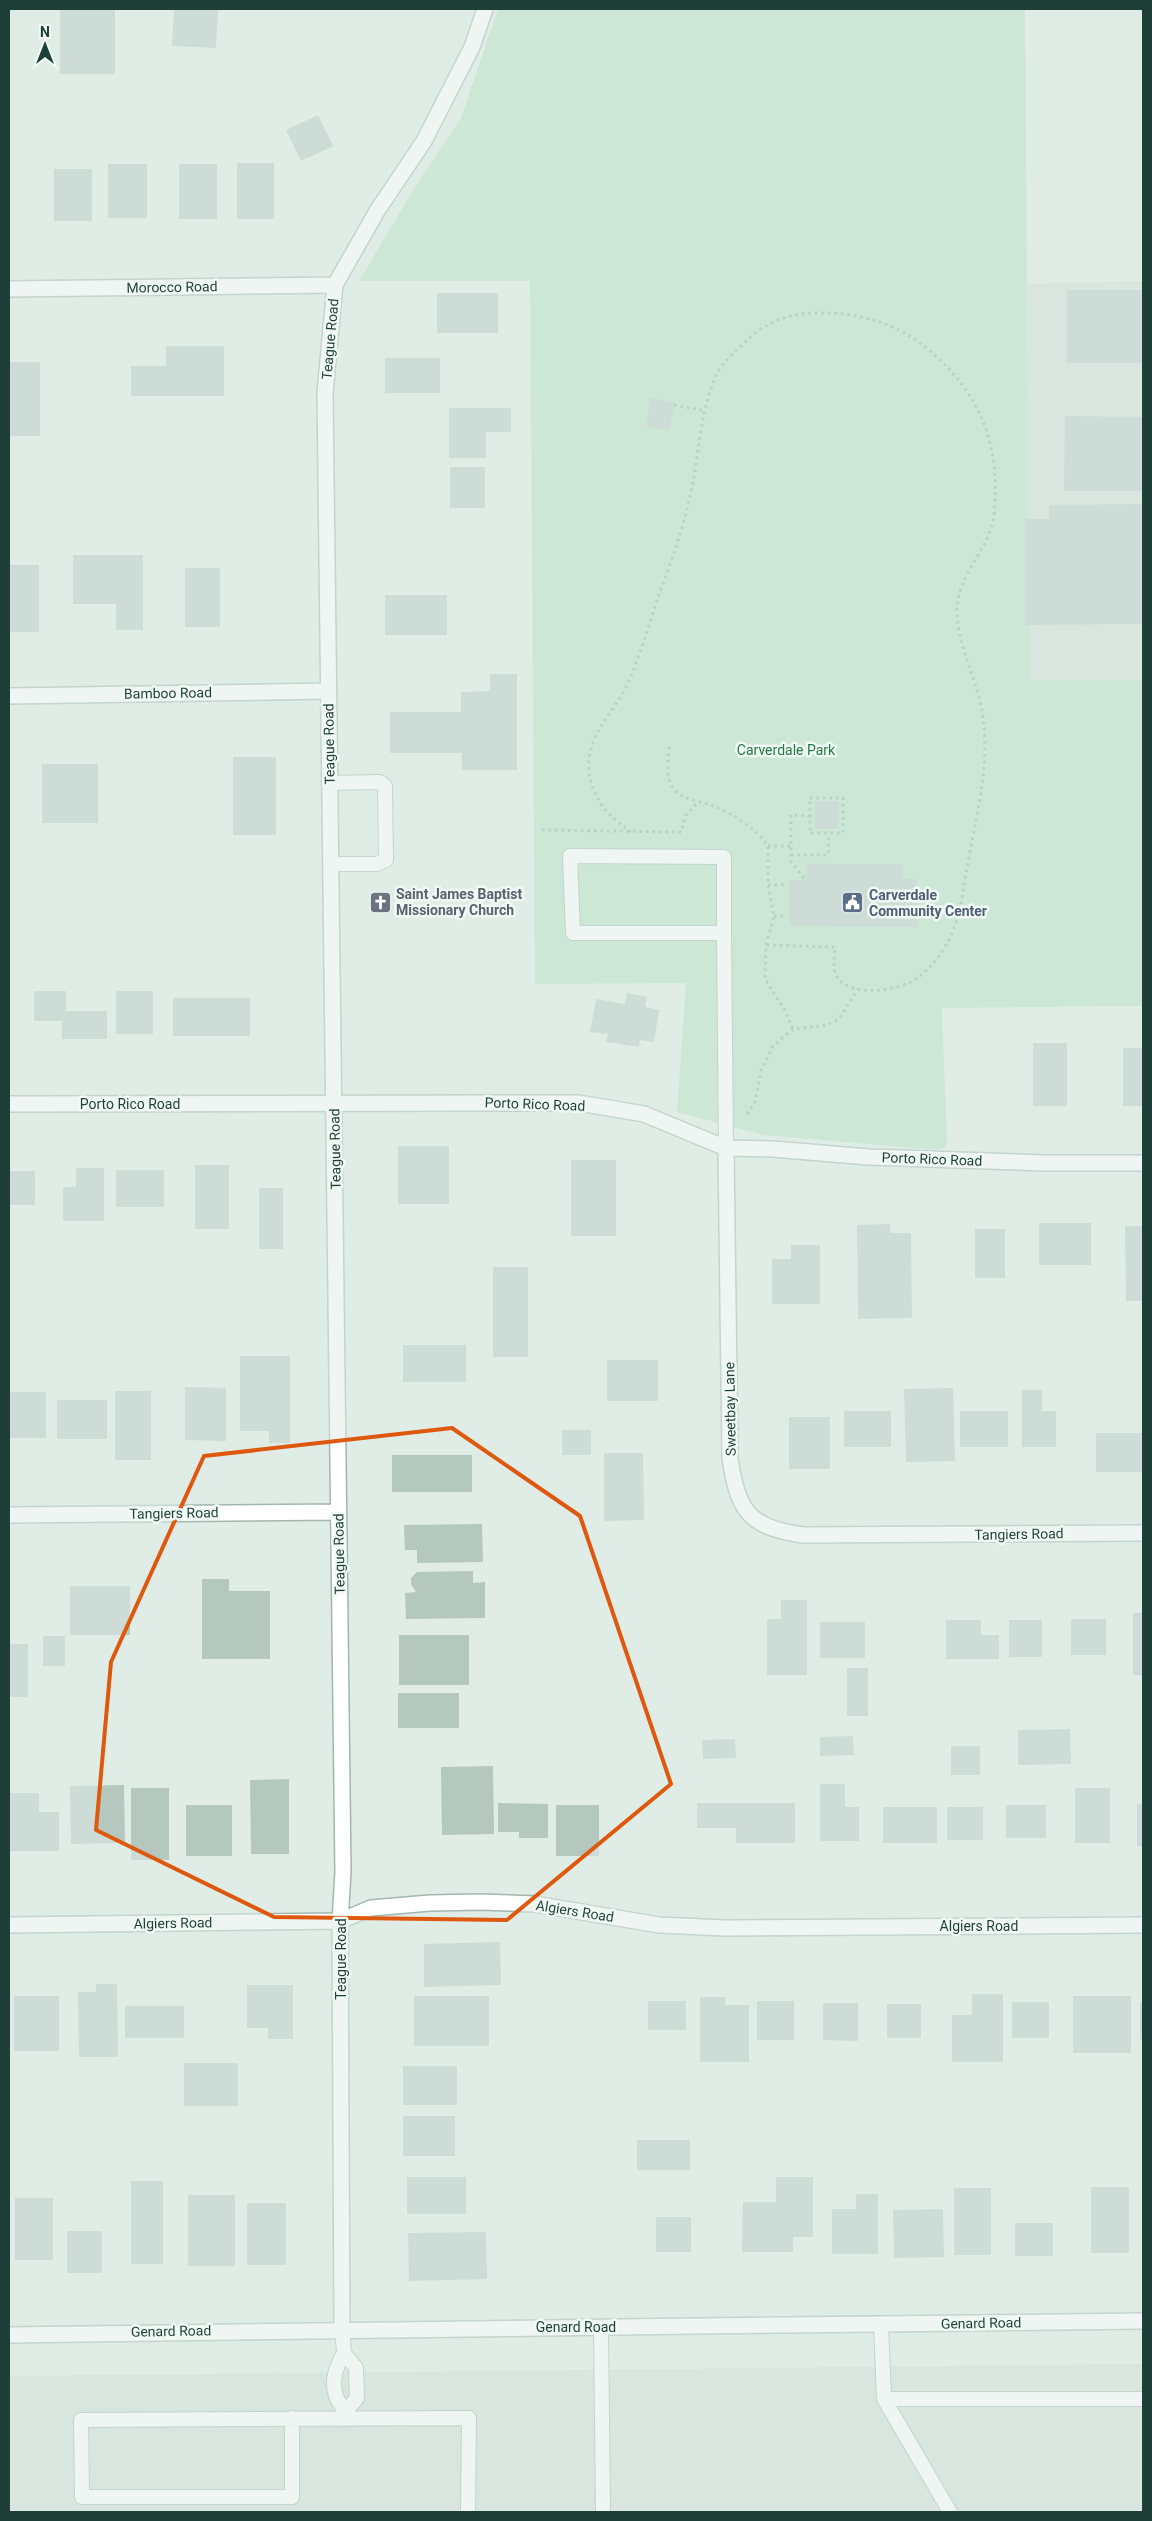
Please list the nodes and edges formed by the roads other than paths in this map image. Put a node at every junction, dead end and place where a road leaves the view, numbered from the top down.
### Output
1 (485, 9) edge
2 (335, 285) junction
3 (9, 289) edge
4 (328, 691) junction
5 (9, 696) edge
6 (329, 783) junction
7 (331, 864) junction
8 (724, 933) junction
9 (335, 1103) junction
10 (9, 1104) edge
11 (726, 1148) junction
12 (1143, 1164) edge
13 (339, 1512) junction
14 (9, 1515) edge
15 (1143, 1533) edge
16 (895, 1535) joint
17 (340, 1921) junction
18 (9, 1925) edge
19 (1143, 1925) edge
20 (1143, 2321) edge
21 (881, 2325) junction
22 (601, 2327) junction
23 (342, 2328) junction
24 (9, 2334) edge
25 (344, 2353) junction
26 (884, 2399) junction
27 (1143, 2399) edge
28 (346, 2414) junction
29 (292, 2418) junction
30 (468, 2512) edge
31 (603, 2512) edge
32 (950, 2512) edge

1 - 2 street, Teague Road
2 - 3 street, Morocco Road
2 - 4 street, Teague Road
4 - 5 street, Bamboo Road
4 - 6 street, Teague Road
6 - 7 street, Teague Road
6 - 7 lane
7 - 9 street, Teague Road
8 - 8 lane
8 - 11 lane
9 - 10 street, Porto Rico Road
9 - 11 street, Porto Rico Road
9 - 13 street, Teague Road
11 - 12 street, Porto Rico Road
11 - 16 street, Sweetbay Lane
13 - 14 street, Tangiers Road
13 - 17 street, Teague Road
15 - 16 street, Tangiers Road
17 - 18 street, Algiers Road
17 - 19 street, Algiers Road
17 - 23 street, Teague Road
20 - 21 street, Genard Road
21 - 22 street, Genard Road
21 - 26 lane
22 - 23 street, Genard Road
22 - 31 lane
23 - 24 street, Genard Road
23 - 25 lane
25 - 28 lane
25 - 28 lane
26 - 27 lane
26 - 32 lane
28 - 29 lane
28 - 30 lane
29 - 29 lane

